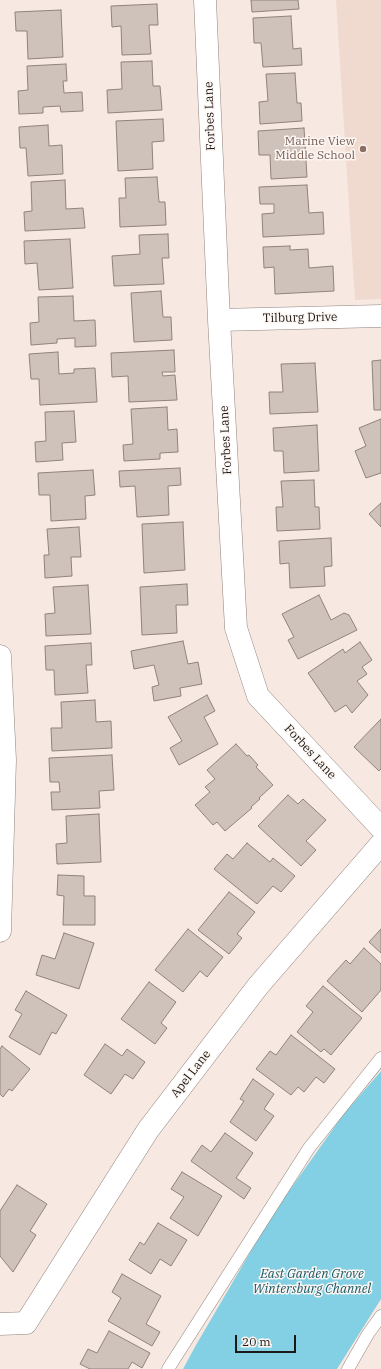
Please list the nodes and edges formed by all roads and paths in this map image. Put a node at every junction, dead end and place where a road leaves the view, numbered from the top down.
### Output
1 (205, 0) edge
2 (381, 316) edge
3 (219, 320) junction
4 (0, 656) edge
5 (381, 828) edge
6 (381, 844) edge
7 (0, 931) edge
8 (381, 1058) edge
9 (381, 1316) edge
10 (0, 1324) edge
11 (168, 1369) edge
12 (348, 1369) edge

1 - 3 street, Forbes Lane
2 - 3 street, Tilburg Drive
3 - 5 street, Forbes Lane
4 - 7 street
6 - 10 street, Apel Lane
8 - 11 lane
9 - 12 lane

